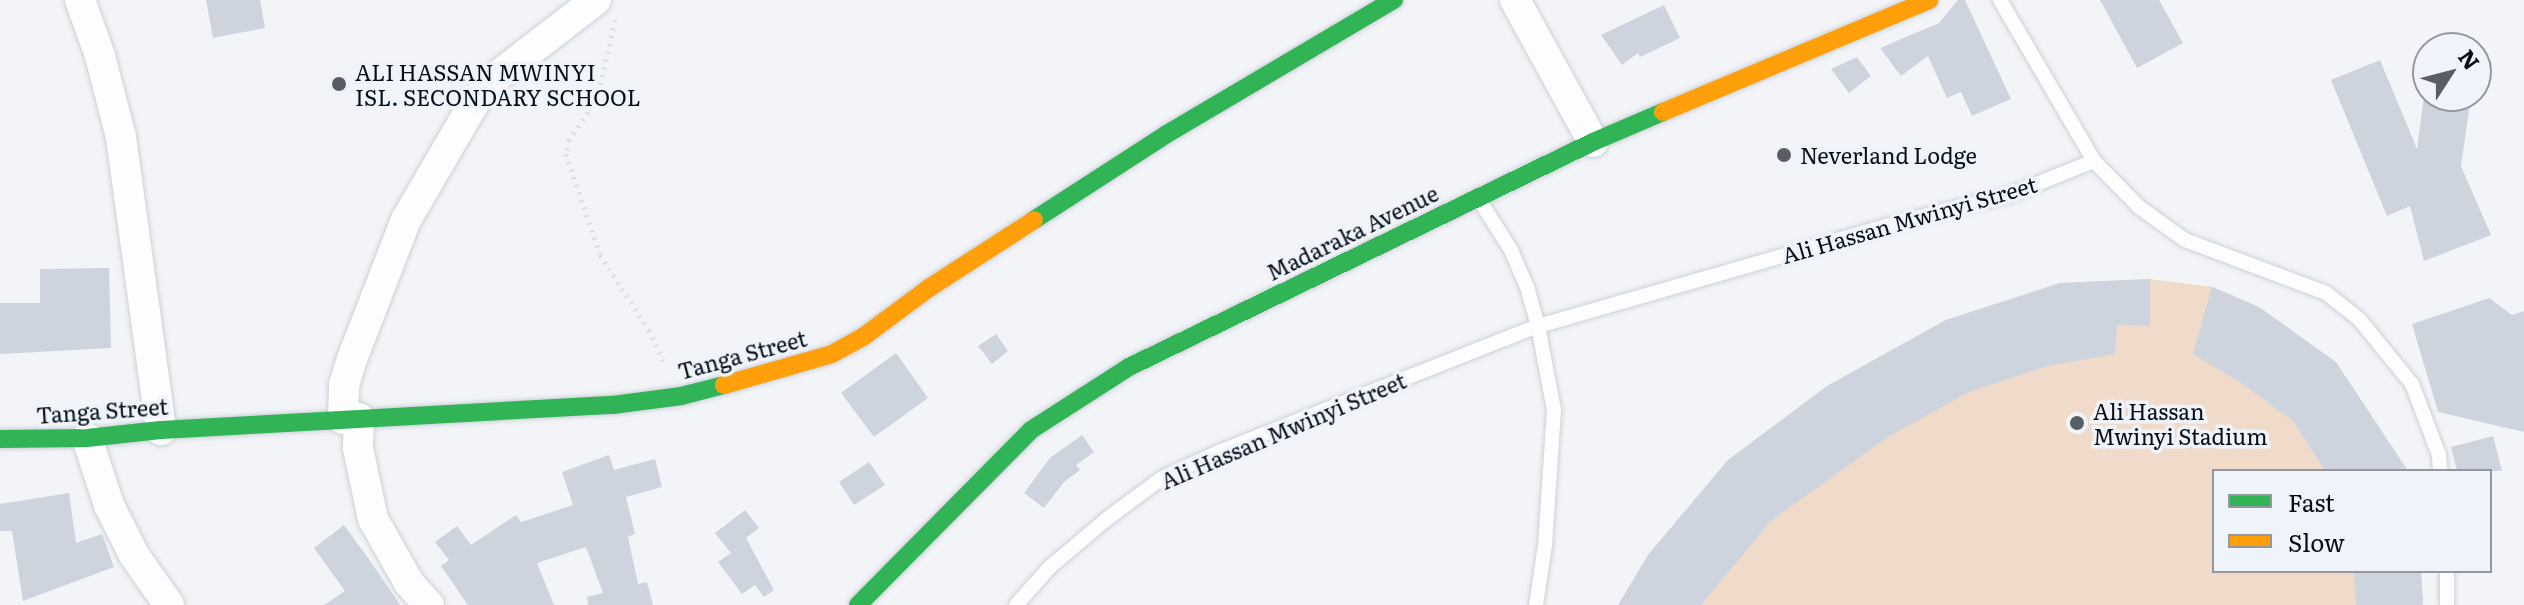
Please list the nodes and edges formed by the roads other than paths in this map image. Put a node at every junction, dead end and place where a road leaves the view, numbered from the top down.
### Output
1 (80, 0) edge
2 (1394, 0) edge
3 (1515, 0) edge
4 (1929, 0) edge
5 (2000, 0) edge
6 (606, 6) edge
7 (1593, 142) junction
8 (2094, 161) junction
9 (1478, 198) junction
10 (1538, 326) junction
11 (351, 419) junction
12 (161, 430) junction
13 (87, 438) junction
14 (0, 439) edge
15 (2440, 469) edge
16 (2447, 573) edge
17 (169, 605) edge
18 (429, 605) edge
19 (858, 605) edge
20 (1016, 605) edge
21 (1536, 605) edge
22 (2447, 605) edge

1 - 12 street
2 - 11 street, Tanga Street
3 - 7 street
4 - 7 street, Madaraka Avenue
5 - 8 lane
6 - 11 street
7 - 9 street, Madaraka Avenue
8 - 10 lane, Ali Hassan Mwinyi Street
8 - 15 lane
9 - 10 lane
9 - 19 street, Madaraka Avenue
10 - 20 lane, Ali Hassan Mwinyi Street
10 - 21 lane
11 - 12 street, Tanga Street
11 - 18 street
12 - 13 street, Tanga Street
13 - 14 street, Tanga Street
13 - 17 street
16 - 22 lane

